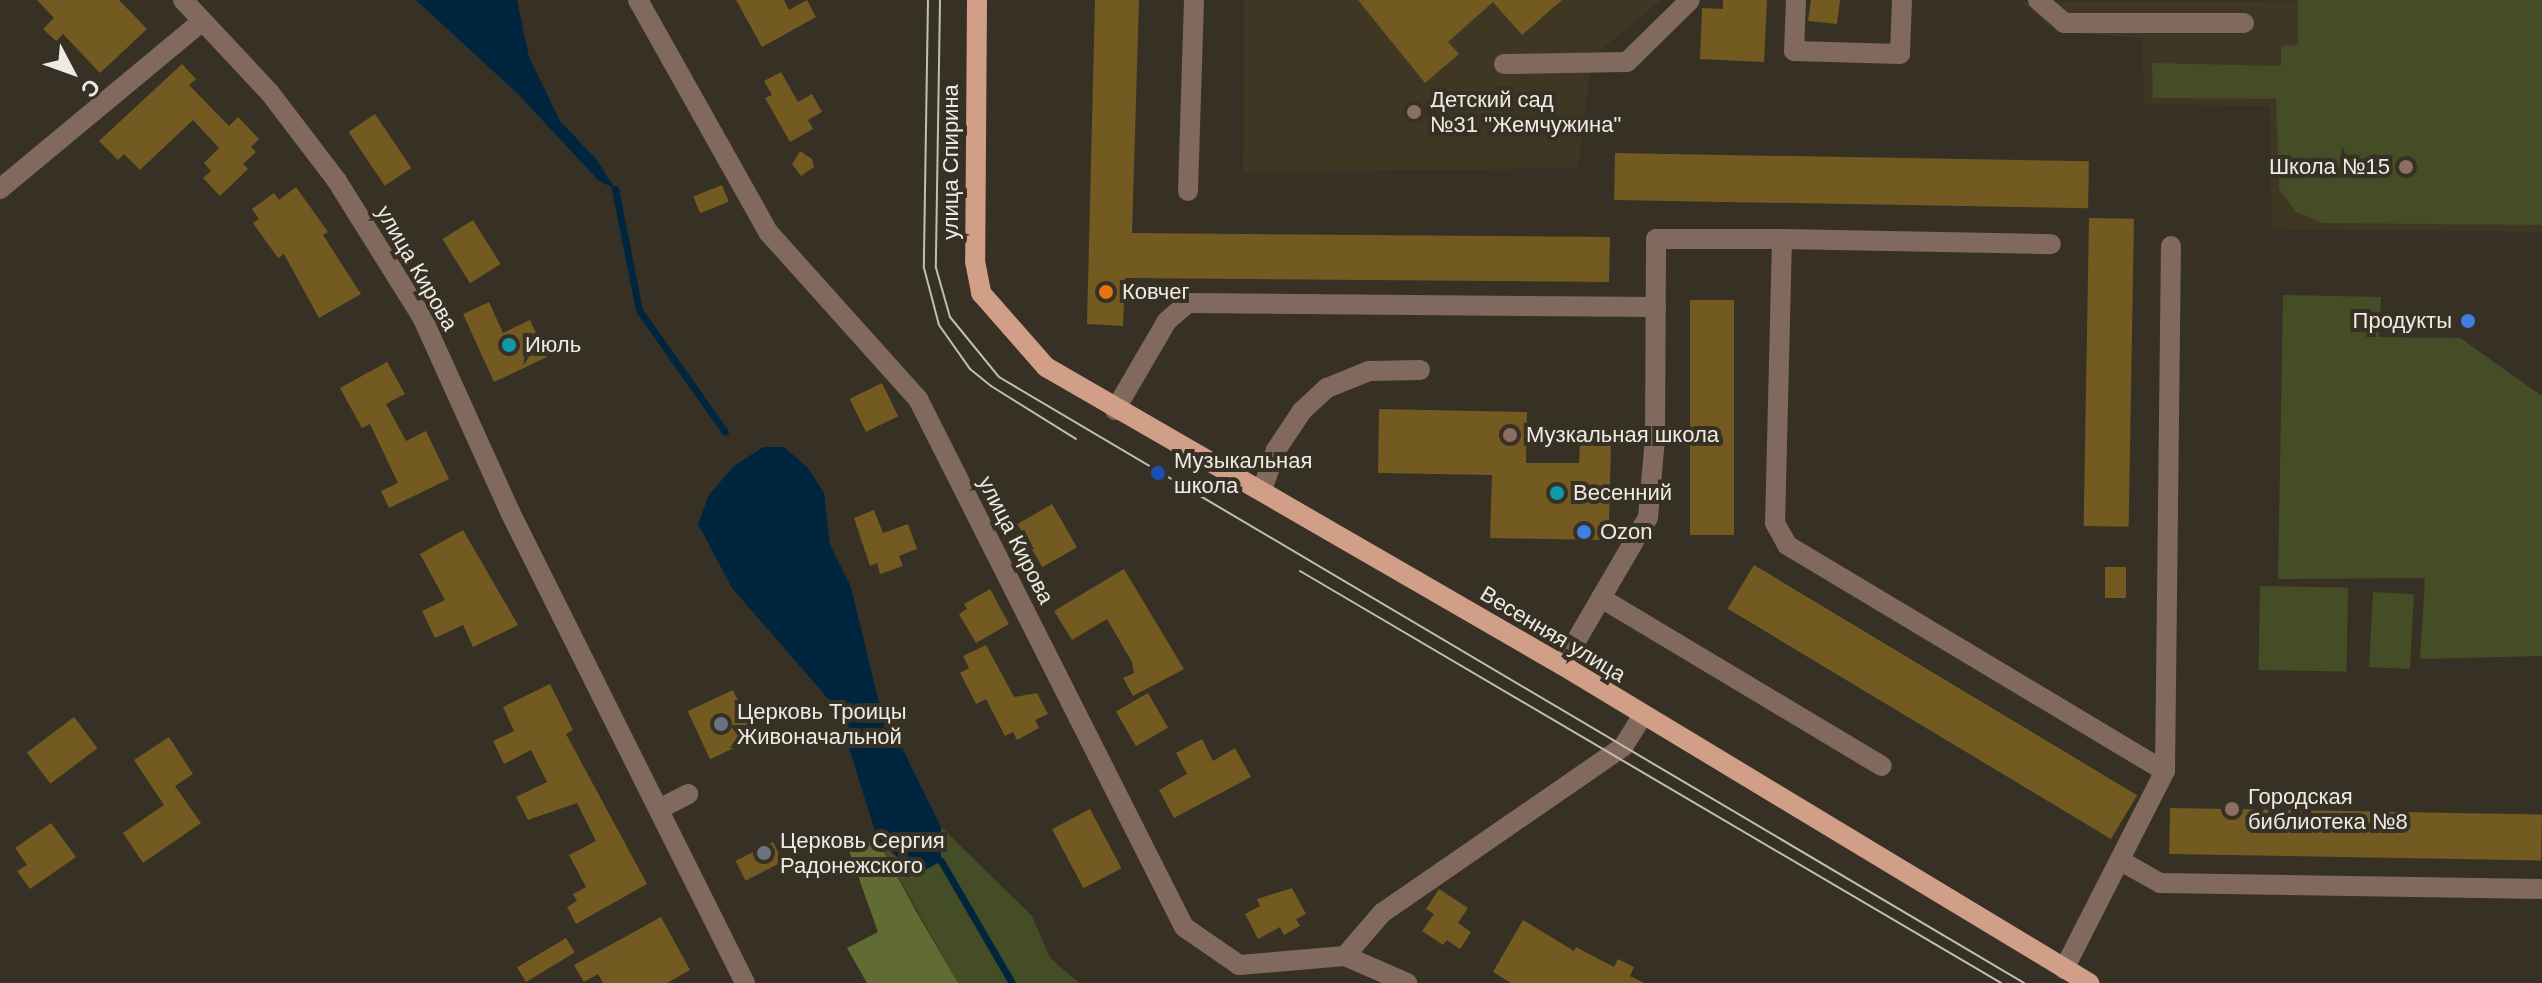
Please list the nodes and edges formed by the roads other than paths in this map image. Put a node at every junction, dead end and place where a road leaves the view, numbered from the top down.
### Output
1 (183, 0) edge
2 (638, 0) edge
3 (977, 0) edge
4 (1194, 0) edge
5 (1690, 0) edge
6 (1796, 0) edge
7 (1902, 0) edge
8 (2038, 0) edge
9 (202, 21) junction
10 (2244, 23) dead end
11 (1504, 64) dead end
12 (0, 189) edge
13 (1188, 191) dead end
14 (1782, 239) junction
15 (2051, 244) dead end
16 (2171, 246) dead end
17 (1656, 307) junction
18 (999, 318) joint
19 (1420, 370) dead end
20 (1115, 410) junction
21 (1262, 490) junction
22 (1601, 598) junction
23 (1562, 665) junction
24 (1642, 717) junction
25 (1882, 766) dead end
26 (2165, 771) junction
27 (688, 794) dead end
28 (659, 809) junction
29 (2121, 861) junction
30 (2542, 889) edge
31 (1345, 956) junction
32 (2064, 969) junction
33 (745, 983) edge
34 (1407, 983) edge
35 (2089, 983) edge

1 - 9 street, улица Кирова
2 - 31 street, улица Кирова
3 - 18 main road, улица Спирина
4 - 13 street
5 - 11 street
6 - 7 street
8 - 10 street
9 - 12 street
9 - 28 street, улица Кирова
14 - 15 street
14 - 17 street
14 - 26 street
16 - 26 street
17 - 20 street
17 - 22 street
18 - 20 main road, Весенняя улица
19 - 21 street
20 - 21 main road, Весенняя улица
21 - 23 main road, Весенняя улица
22 - 23 street
22 - 25 street
23 - 24 main road, Весенняя улица
24 - 31 street
24 - 32 main road, Весенняя улица
26 - 29 street
27 - 28 street
28 - 33 street, улица Кирова
29 - 30 street
29 - 32 street
31 - 34 street, улица Кирова
32 - 35 main road, Весенняя улица

